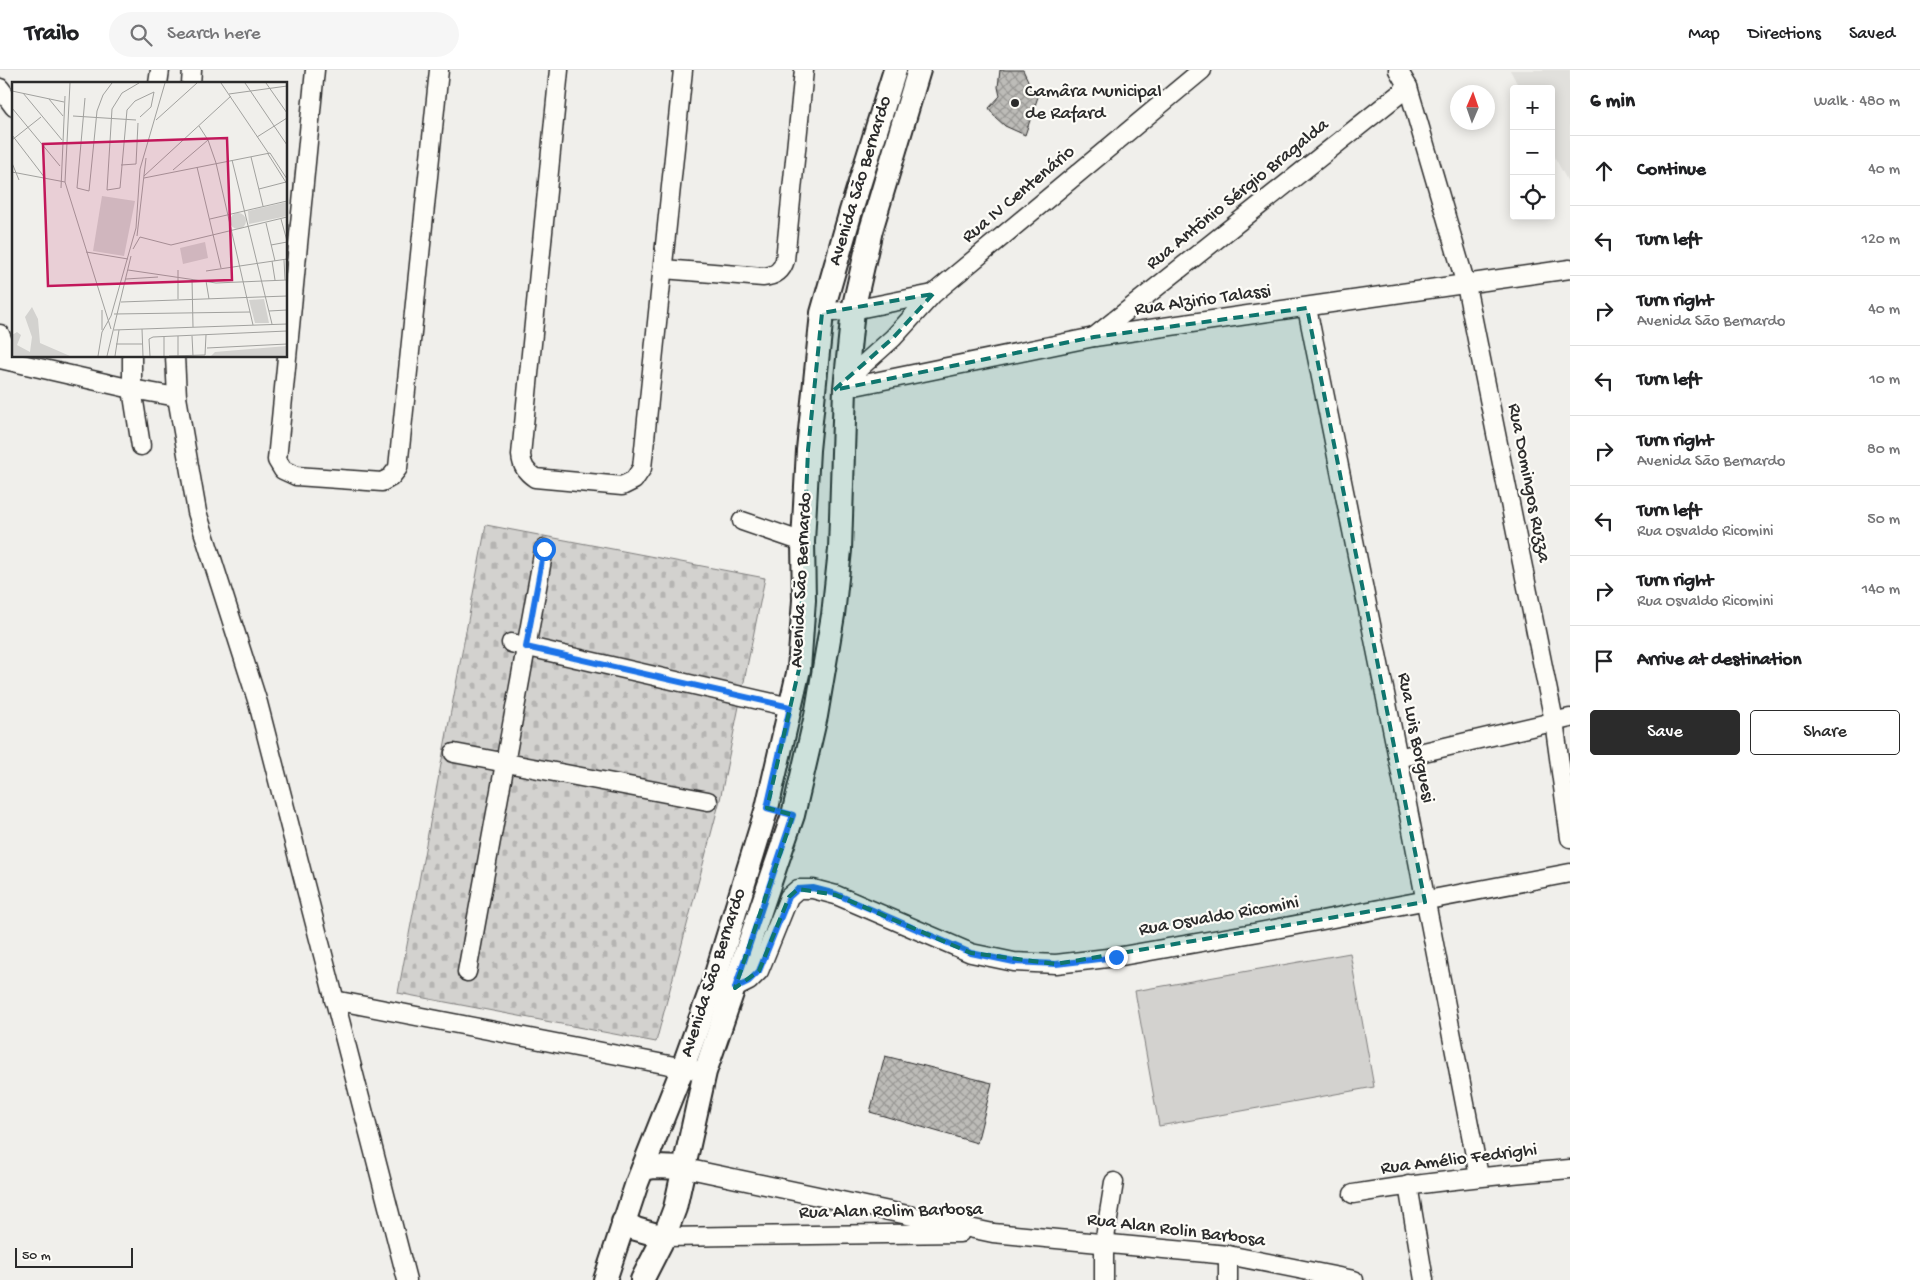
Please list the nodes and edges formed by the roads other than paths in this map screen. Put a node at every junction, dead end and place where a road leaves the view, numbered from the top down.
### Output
1 (315, 70) edge
2 (439, 70) edge
3 (559, 70) edge
4 (683, 70) edge
5 (804, 70) edge
6 (895, 70) edge
7 (918, 70) edge
8 (1202, 70) edge
9 (1398, 70) edge
10 (1408, 87) junction
11 (0, 88) edge
12 (12, 104) edge
13 (663, 269) junction
14 (1570, 269) edge
15 (1466, 285) junction
16 (934, 294) junction
17 (1307, 308) junction
18 (853, 310) junction
19 (822, 313) junction
20 (0, 334) edge
21 (1094, 337) junction
22 (288, 347) edge
23 (132, 358) edge
24 (175, 358) edge
25 (287, 358) edge
26 (5, 360) edge
27 (845, 384) junction
28 (132, 390) junction
29 (177, 398) junction
30 (141, 446) dead end
31 (742, 521) dead end
32 (804, 542) junction
33 (544, 549) dead end
34 (840, 550) junction
35 (519, 645) junction
36 (790, 707) junction
37 (1562, 720) edge
38 (454, 753) dead end
39 (1398, 758) junction
40 (505, 763) junction
41 (708, 801) dead end
42 (767, 808) junction
43 (793, 815) junction
44 (1570, 838) edge
45 (1570, 873) edge
46 (1425, 902) junction
47 (467, 972) dead end
48 (735, 988) junction
49 (334, 1000) junction
50 (683, 1067) junction
51 (705, 1072) junction
52 (685, 1168) junction
53 (644, 1169) junction
54 (1570, 1169) edge
55 (1479, 1176) junction
56 (1114, 1182) dead end
57 (1408, 1185) junction
58 (1352, 1194) dead end
59 (623, 1222) junction
60 (992, 1233) junction
61 (664, 1237) junction
62 (1104, 1244) junction
63 (1228, 1255) junction
64 (407, 1280) edge
65 (605, 1280) edge
66 (642, 1280) edge
67 (1104, 1280) edge
68 (1228, 1280) edge
69 (1352, 1280) edge
70 (1424, 1280) edge

1 - 22 street
2 - 25 street
3 - 13 street
4 - 13 street
5 - 13 street
6 - 19 main road, Avenida São Bernardo
7 - 18 main road, Avenida São Bernardo
8 - 16 street, Rua IV Centenário
9 - 10 street, Rua Domingos Ruzza
10 - 15 street, Rua Domingos Ruzza
10 - 21 street, Rua Antônio Sérgio Bragalda
11 - 12 street
14 - 15 street, Rua Alzirio Talassi
15 - 17 street, Rua Alzirio Talassi
15 - 37 street, Rua Domingos Ruzza
16 - 18 street, Rua IV Centenário
16 - 27 street, Rua IV Centenário
17 - 21 street, Rua Alzirio Talassi
17 - 39 street, Rua Luis Borguesi
18 - 19 street, Rua IV Centenário
18 - 27 main road, Avenida São Bernardo
19 - 32 main road, Avenida São Bernardo
20 - 26 street
21 - 27 street, Rua Alzirio Talassi
23 - 28 street
24 - 29 street
26 - 28 street
27 - 34 main road, Avenida São Bernardo
28 - 29 street
28 - 30 street
29 - 49 street
31 - 32 street
32 - 34 main road
32 - 36 main road, Avenida São Bernardo
33 - 35 street
34 - 43 main road, Avenida São Bernardo
35 - 36 street
35 - 40 street
36 - 42 main road, Avenida São Bernardo
37 - 39 street
37 - 44 street, Rua Domingos Ruzza
38 - 40 street
39 - 46 street, Rua Luis Borguesi
40 - 41 street
40 - 47 street
42 - 43 main road
42 - 50 main road, Avenida São Bernardo
43 - 48 main road, Avenida São Bernardo
45 - 46 street, Rua Osvaldo Ricomini
46 - 48 street, Rua Osvaldo Ricomini
46 - 55 street, Rua Luis Borguesi
48 - 51 main road, Avenida São Bernardo
49 - 50 street
49 - 64 street
50 - 51 street
50 - 53 main road, Avenida São Bernardo
51 - 52 main road, Avenida São Bernardo
52 - 53 main road
52 - 60 street, Rua Alan Rolim Barbosa
52 - 61 main road, Avenida São Bernardo
53 - 59 main road, Avenida São Bernardo
54 - 55 street, Rua Amélio Fedrighi
55 - 57 street, Rua Amélio Fedrighi
56 - 62 street
57 - 58 street, Rua Amélio Fedrighi
57 - 70 street
59 - 61 main road
59 - 65 main road, Avenida São Bernardo
60 - 61 street, Rua Alan Rolim Barbosa
60 - 62 street, Rua Alan Rolin Barbosa
61 - 66 main road, Avenida São Bernardo
62 - 63 street, Rua Alan Rolin Barbosa
62 - 67 street
63 - 68 street
63 - 69 street, Rua Alan Rolin Barbosa

